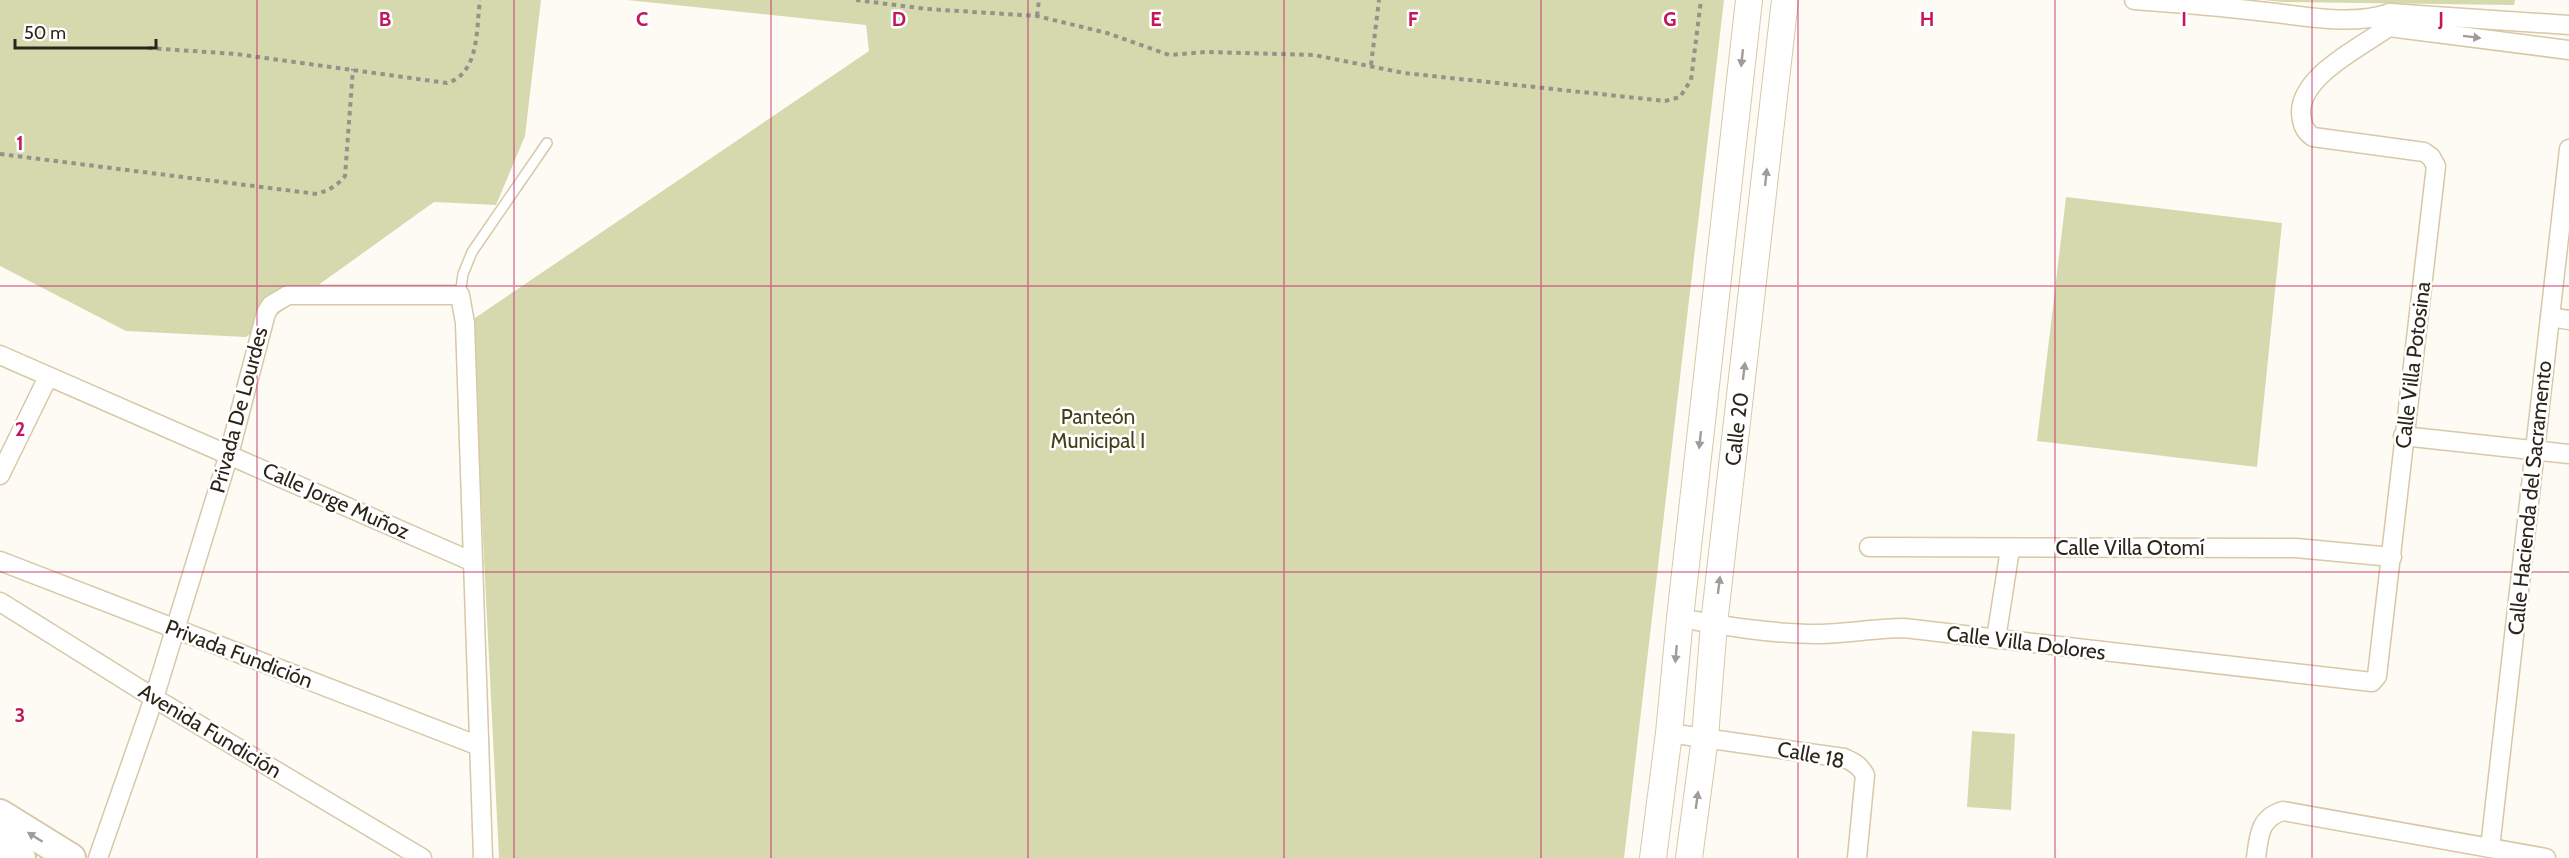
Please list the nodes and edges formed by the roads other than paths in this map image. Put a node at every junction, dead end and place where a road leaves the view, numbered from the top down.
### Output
1 (1749, 0) edge
2 (1785, 0) edge
3 (2134, 0) edge
4 (2384, 20) junction
5 (2569, 25) edge
6 (2569, 50) edge
7 (547, 143) dead end
8 (2569, 149) edge
9 (2567, 185) edge
10 (1718, 273) junction
11 (1754, 280) junction
12 (460, 295) junction
13 (2550, 317) junction
14 (2569, 320) edge
15 (0, 355) edge
16 (48, 376) junction
17 (2403, 436) junction
18 (2536, 449) junction
19 (229, 454) junction
20 (2569, 454) edge
21 (0, 475) edge
22 (1869, 547) dead end
23 (2010, 549) junction
24 (2392, 557) junction
25 (0, 561) edge
26 (473, 562) junction
27 (0, 602) edge
28 (1680, 618) junction
29 (1714, 624) junction
30 (174, 630) junction
31 (1996, 639) junction
32 (2372, 682) joint
33 (154, 698) junction
34 (1669, 733) junction
35 (1705, 737) junction
36 (479, 746) junction
37 (0, 814) edge
38 (0, 844) edge
39 (2490, 848) junction
40 (21, 858) edge
41 (71, 858) edge
42 (98, 858) edge
43 (422, 858) edge
44 (483, 858) edge
45 (1653, 858) edge
46 (1689, 858) edge
47 (1857, 858) edge
48 (2256, 858) edge
49 (2546, 858) edge

1 -> 10 main road, Calle 20
11 -> 2 main road, Calle 20
3 - 4 street
4 - 5 street
4 -> 6 street
4 - 17 street, Calle Villa Potosina
7 - 12 lane
8 - 9 street, Calle Hacienda del Sacramento
9 - 13 street, Calle Hacienda del Sacramento
10 - 11 main road
10 -> 28 main road, Calle 20
29 -> 11 main road, Calle 20
12 - 19 street, Privada De Lourdes
12 - 26 street
13 - 14 street
13 - 18 street, Calle Hacienda del Sacramento
15 - 16 street, Calle Jorge Muñoz
16 - 19 street, Calle Jorge Muñoz
16 - 21 street
17 - 18 street
17 - 24 street, Calle Villa Potosina
18 - 20 street
18 - 39 street, Calle Hacienda del Sacramento
19 - 26 street, Calle Jorge Muñoz
19 - 30 street, Privada De Lourdes
22 - 23 street, Calle Villa Otomí
23 - 24 street, Calle Villa Otomí
23 - 31 street
24 - 32 street, Calle Villa Potosina
25 - 30 street, Privada Fundición
26 - 36 street
27 - 33 street, Avenida Fundición
28 - 29 street, Calle Villa Dolores
28 -> 34 main road, Calle 20
29 - 31 street, Calle Villa Dolores
29 - 35 main road, Calle 20
30 - 33 street, Privada De Lourdes
30 - 36 street, Privada Fundición
31 - 32 street, Calle Villa Dolores
33 - 42 street, Privada De Lourdes
33 - 43 street, Avenida Fundición
34 - 35 street, Calle 18
34 - 45 main road, Calle 20
46 -> 35 main road, Calle 20
35 - 47 street, Calle 18
36 - 44 street
41 -> 37 main road
38 - 40 main road
39 - 48 street
39 - 49 street

